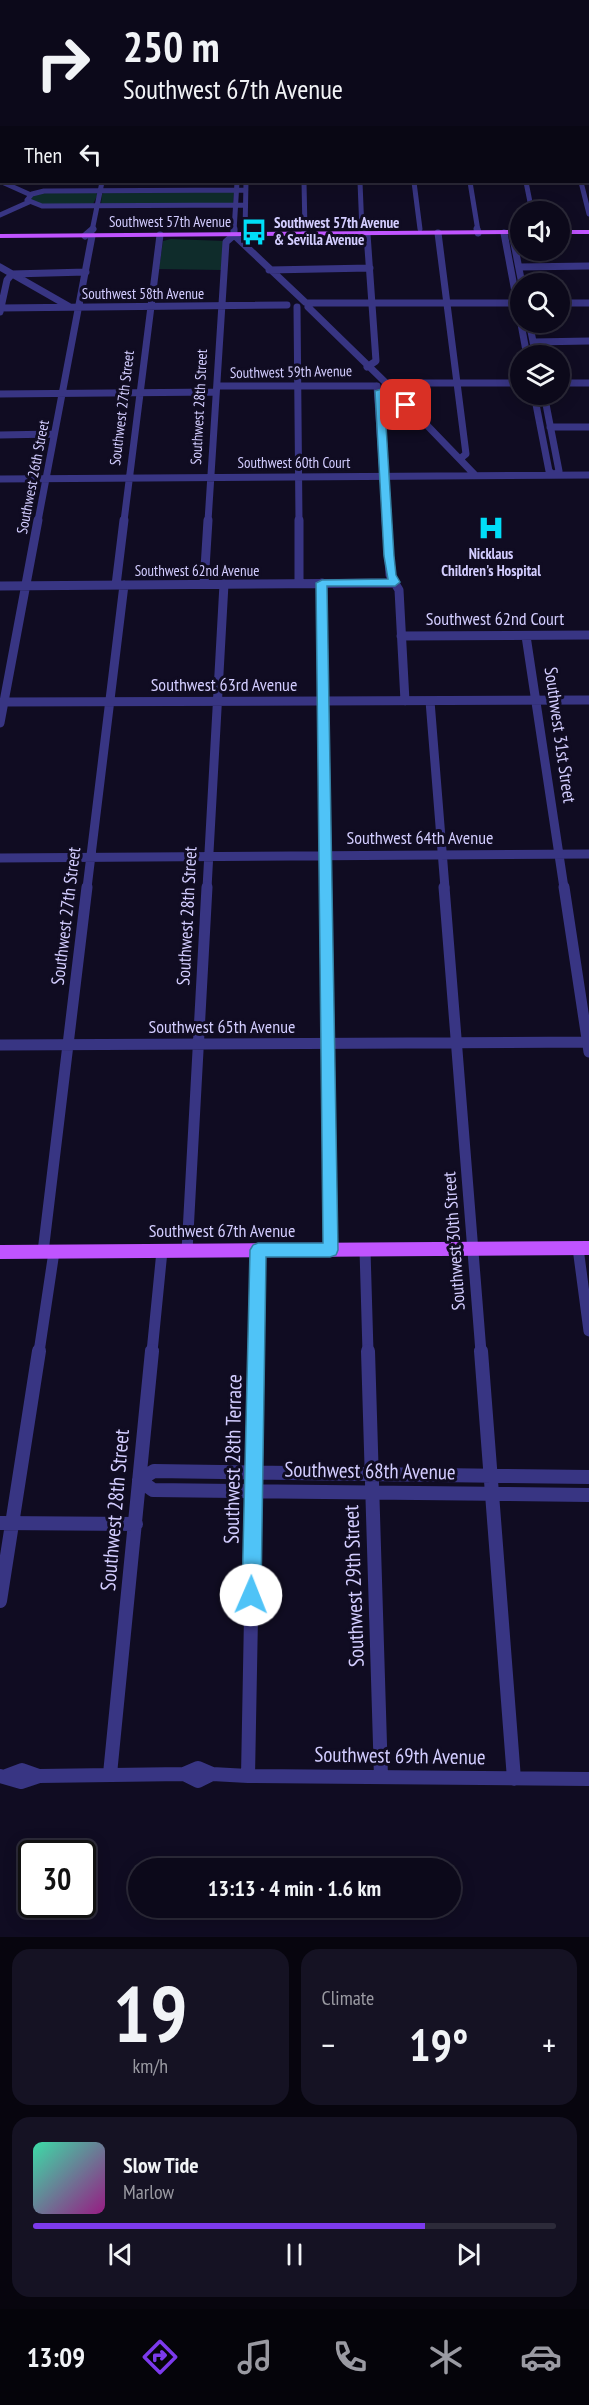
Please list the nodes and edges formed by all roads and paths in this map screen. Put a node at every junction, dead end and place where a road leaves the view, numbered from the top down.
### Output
1 (4, 183) edge
2 (102, 183) edge
3 (237, 183) edge
4 (246, 183) edge
5 (304, 183) edge
6 (360, 183) edge
7 (414, 183) edge
8 (470, 183) edge
9 (525, 183) edge
10 (581, 183) edge
11 (236, 190) junction
12 (246, 190) junction
13 (100, 191) junction
14 (30, 199) junction
15 (529, 201) edge
16 (236, 204) junction
17 (245, 205) junction
18 (98, 206) junction
19 (0, 214) edge
20 (589, 214) edge
21 (420, 229) dead end
22 (570, 232) edge
23 (589, 232) edge
24 (438, 233) junction
25 (478, 233) junction
26 (510, 233) edge
27 (92, 234) junction
28 (304, 234) junction
29 (365, 234) junction
30 (160, 235) junction
31 (234, 235) junction
32 (243, 235) junction
33 (0, 236) edge
34 (245, 245) junction
35 (518, 261) edge
36 (589, 266) edge
37 (0, 267) edge
38 (519, 267) junction
39 (370, 268) junction
40 (269, 270) junction
41 (86, 272) junction
42 (520, 273) edge
43 (12, 274) junction
44 (510, 303) edge
45 (570, 303) edge
46 (589, 303) edge
47 (372, 304) junction
48 (447, 304) junction
49 (222, 306) junction
50 (302, 306) junction
51 (151, 307) junction
52 (74, 308) junction
53 (0, 310) edge
54 (531, 333) edge
55 (589, 341) edge
56 (533, 342) junction
57 (534, 345) edge
58 (368, 367) junction
59 (510, 383) edge
60 (570, 383) edge
61 (589, 383) edge
62 (382, 384) junction
63 (457, 384) junction
64 (297, 385) junction
65 (217, 389) junction
66 (62, 393) junction
67 (140, 393) junction
68 (0, 394) edge
69 (536, 405) edge
70 (546, 405) edge
71 (550, 427) junction
72 (589, 427) edge
73 (0, 435) edge
74 (54, 435) junction
75 (461, 458) junction
76 (475, 475) junction
77 (554, 475) junction
78 (589, 475) edge
79 (383, 476) junction
80 (211, 477) junction
81 (298, 477) junction
82 (46, 478) junction
83 (130, 478) junction
84 (0, 479) edge
85 (395, 582) junction
86 (299, 583) junction
87 (322, 583) junction
88 (204, 584) junction
89 (224, 584) junction
90 (26, 585) junction
91 (120, 585) junction
92 (0, 586) edge
93 (589, 635) edge
94 (401, 636) junction
95 (526, 636) junction
96 (430, 700) junction
97 (537, 700) junction
98 (589, 700) edge
99 (324, 701) junction
100 (405, 701) junction
101 (111, 702) junction
102 (217, 702) junction
103 (2, 707) edge
104 (0, 723) edge
105 (559, 854) junction
106 (589, 854) edge
107 (326, 855) junction
108 (442, 855) junction
109 (209, 856) junction
110 (91, 857) junction
111 (0, 858) edge
112 (458, 1042) junction
113 (328, 1043) junction
114 (197, 1044) junction
115 (0, 1045) edge
116 (68, 1045) junction
117 (588, 1045) edge
118 (584, 1248) edge
119 (473, 1249) junction
120 (258, 1250) junction
121 (330, 1250) junction
122 (365, 1250) junction
123 (162, 1251) junction
124 (187, 1251) junction
125 (0, 1252) edge
126 (48, 1252) junction
127 (589, 1331) edge
128 (254, 1472) junction
129 (371, 1474) junction
130 (490, 1475) junction
131 (589, 1477) edge
132 (139, 1479) junction
133 (254, 1491) junction
134 (372, 1492) junction
135 (491, 1493) junction
136 (589, 1495) edge
137 (6, 1523) edge
138 (136, 1524) junction
139 (0, 1601) edge
140 (110, 1774) junction
141 (3, 1776) edge
142 (248, 1776) junction
143 (381, 1777) junction
144 (514, 1779) junction
145 (589, 1779) edge

1 - 14 street
2 - 13 street, Southwest 26th Street
3 - 11 street, Southwest 28th Street
4 - 12 street
5 - 28 street
6 - 29 street
7 - 21 street
8 - 25 street
9 - 15 street
10 - 20 street
11 - 12 street
11 - 13 street
11 - 16 street, Southwest 28th Street
12 - 17 street
13 - 14 street
13 - 18 street, Southwest 26th Street
14 - 18 street
14 - 19 street
16 - 17 street
16 - 18 street
16 - 31 street, Southwest 28th Street
17 - 32 street
18 - 27 street, Southwest 26th Street
22 - 23 main road
24 - 25 main road, Southwest 57th Avenue
24 - 29 main road, Southwest 57th Avenue
24 - 48 street
25 - 26 main road, Southwest 57th Avenue
27 - 30 main road, Southwest 57th Avenue
27 - 33 main road, Southwest 57th Avenue
27 - 41 street, Southwest 26th Street
28 - 29 main road, Southwest 57th Avenue
28 - 32 main road, Southwest 57th Avenue
29 - 39 street
30 - 31 main road, Southwest 57th Avenue
30 - 51 street, Southwest 27th Street
31 - 32 main road, Southwest 57th Avenue
31 - 34 street
31 - 49 street, Southwest 28th Street
32 - 34 street
34 - 40 street
35 - 38 street
36 - 38 street
37 - 43 street
38 - 42 street
39 - 40 street
39 - 47 street
40 - 50 street
41 - 43 street
41 - 52 street, Southwest 26th Street
43 - 52 street
43 - 53 street
44 - 48 street, Southwest 58th Avenue
45 - 46 street
47 - 48 street, Southwest 58th Avenue
47 - 50 street, Southwest 58th Avenue
47 - 58 street
48 - 63 street
49 - 50 street, Southwest 58th Avenue
49 - 51 street, Southwest 58th Avenue
49 - 65 street, Southwest 28th Street
50 - 58 street
50 - 64 street
51 - 52 street, Southwest 58th Avenue
51 - 67 street, Southwest 27th Street
52 - 53 street, Southwest 58th Avenue
52 - 66 street, Southwest 26th Street
54 - 56 street
55 - 56 street
56 - 57 street
58 - 62 street
59 - 63 street, Southwest 59th Avenue
60 - 61 street
62 - 63 street, Southwest 59th Avenue
62 - 64 street, Southwest 59th Avenue
62 - 75 street
62 - 79 street
63 - 75 street
64 - 65 street, Southwest 59th Avenue
64 - 81 street
65 - 67 street, Southwest 59th Avenue
65 - 80 street, Southwest 28th Street
66 - 67 street, Southwest 59th Avenue
66 - 68 street, Southwest 59th Avenue
66 - 74 street, Southwest 26th Street
67 - 83 street, Southwest 27th Street
69 - 77 street
70 - 71 street
71 - 72 street
71 - 77 street
73 - 74 street
74 - 82 street, Southwest 26th Street
75 - 76 street
76 - 77 street, Southwest 60th Court
76 - 79 street, Southwest 60th Court
77 - 78 street, Southwest 60th Court
79 - 81 street, Southwest 60th Court
79 - 85 street
80 - 81 street, Southwest 60th Court
80 - 83 street, Southwest 60th Court
80 - 88 street, Southwest 28th Street
81 - 86 street
82 - 83 street, Southwest 60th Court
82 - 84 street, Southwest 60th Court
82 - 90 street, Southwest 26th Street
83 - 91 street, Southwest 27th Street
85 - 87 street, Southwest 62nd Avenue
85 - 94 street
86 - 87 street, Southwest 62nd Avenue
86 - 89 street, Southwest 62nd Avenue
87 - 99 street
88 - 89 street, Southwest 62nd Avenue
88 - 91 street, Southwest 62nd Avenue
89 - 102 street, Southwest 28th Street
90 - 91 street, Southwest 62nd Avenue
90 - 92 street, Southwest 62nd Avenue
90 - 103 street, Southwest 26th Street
91 - 101 street, Southwest 27th Street
93 - 95 street, Southwest 62nd Court
94 - 95 street, Southwest 62nd Court
94 - 100 street
95 - 97 street, Southwest 31st Street
96 - 97 street, Southwest 63rd Avenue
96 - 100 street, Southwest 63rd Avenue
96 - 108 street, Southwest 30th Street
97 - 98 street, Southwest 63rd Avenue
97 - 105 street, Southwest 31st Street
99 - 100 street, Southwest 63rd Avenue
99 - 102 street, Southwest 63rd Avenue
99 - 107 street
101 - 102 street, Southwest 63rd Avenue
101 - 103 street, Southwest 63rd Avenue
101 - 110 street, Southwest 27th Street
102 - 109 street, Southwest 28th Street
103 - 104 street, Southwest 26th Street
105 - 106 street, Southwest 64th Avenue
105 - 108 street, Southwest 64th Avenue
105 - 117 street, Southwest 31st Street
107 - 108 street, Southwest 64th Avenue
107 - 109 street, Southwest 64th Avenue
107 - 113 street
108 - 112 street, Southwest 30th Street
109 - 110 street, Southwest 64th Avenue
109 - 114 street, Southwest 28th Street
110 - 111 street, Southwest 64th Avenue
110 - 116 street, Southwest 27th Street
112 - 113 street, Southwest 65th Avenue
112 - 117 street, Southwest 65th Avenue
112 - 119 street, Southwest 30th Street
113 - 114 street, Southwest 65th Avenue
113 - 121 street
114 - 116 street, Southwest 65th Avenue
114 - 124 street, Southwest 28th Street
115 - 116 street, Southwest 65th Avenue
116 - 126 street, Southwest 27th Street
118 - 119 main road, Southwest 67th Avenue
118 - 127 street
119 - 122 main road, Southwest 67th Avenue
119 - 130 street, Southwest 30th Street
120 - 121 main road, Southwest 67th Avenue
120 - 124 main road, Southwest 67th Avenue
120 - 128 street, Southwest 28th Terrace
121 - 122 main road, Southwest 67th Avenue
122 - 129 street, Southwest 29th Street
123 - 124 main road, Southwest 67th Avenue
123 - 126 main road, Southwest 67th Avenue
123 - 132 street, Southwest 28th Street
125 - 126 main road, Southwest 67th Avenue
126 - 137 street, Southwest 27th Street
128 - 129 street, Southwest 68th Avenue
128 - 132 street, Southwest 68th Avenue
128 - 133 street, Southwest 28th Terrace
129 - 130 street, Southwest 68th Avenue
129 - 134 street, Southwest 29th Street
130 - 131 street, Southwest 68th Avenue
130 - 135 street, Southwest 30th Street
132 - 133 street, Southwest 68th Avenue
132 - 138 street, Southwest 28th Street
133 - 134 street, Southwest 68th Avenue
133 - 142 street, Southwest 28th Terrace
134 - 135 street, Southwest 68th Avenue
134 - 143 street, Southwest 29th Street
135 - 136 street, Southwest 68th Avenue
135 - 144 street, Southwest 30th Street
137 - 138 street
137 - 139 street, Southwest 27th Street
138 - 140 street, Southwest 28th Street
140 - 141 street, Southwest 69th Avenue
140 - 142 street, Southwest 69th Avenue
142 - 143 street, Southwest 69th Avenue
143 - 144 street, Southwest 69th Avenue
144 - 145 street, Southwest 69th Avenue

